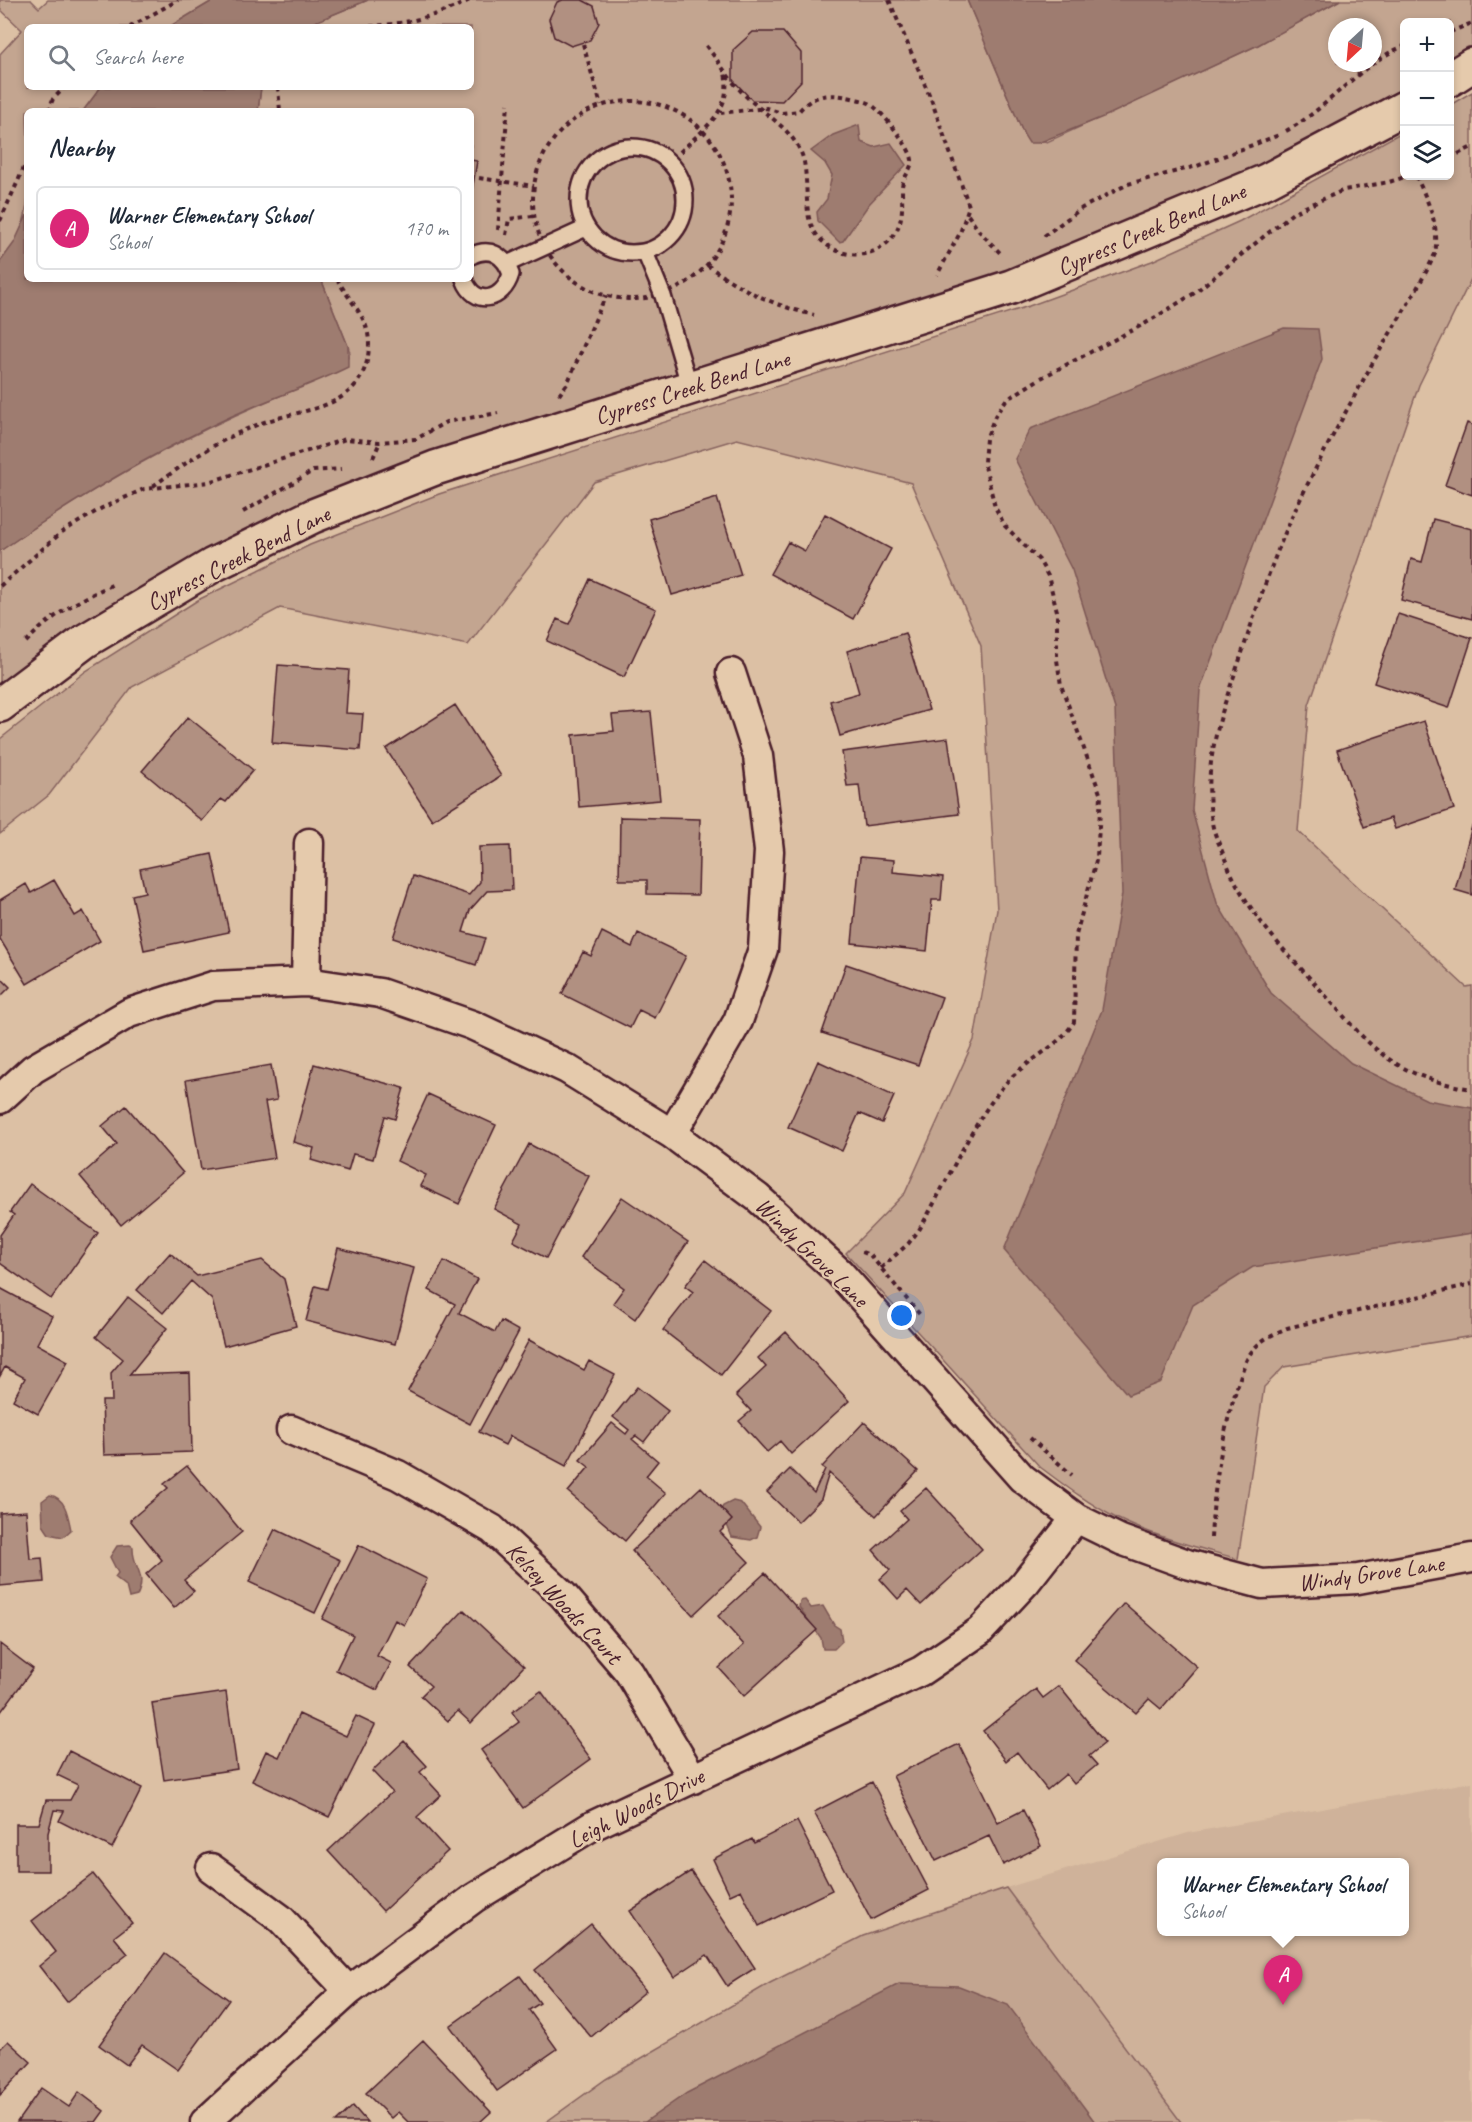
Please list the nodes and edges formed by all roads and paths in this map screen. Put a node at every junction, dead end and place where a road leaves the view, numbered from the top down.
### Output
1 (178, 0) edge
2 (470, 0) edge
3 (889, 0) edge
4 (1472, 23) edge
5 (135, 24) edge
6 (405, 24) edge
7 (1454, 30) edge
8 (583, 44) dead end
9 (706, 46) dead end
10 (1400, 48) edge
11 (721, 64) junction
12 (1472, 65) edge
13 (1454, 76) edge
14 (62, 90) edge
15 (278, 90) edge
16 (508, 104) dead end
17 (601, 105) junction
18 (49, 108) edge
19 (280, 108) edge
20 (759, 110) junction
21 (1400, 110) edge
22 (721, 113) junction
23 (703, 130) junction
24 (1472, 147) edge
25 (680, 152) dead end
26 (1454, 156) edge
27 (24, 168) edge
28 (479, 178) dead end
29 (1400, 179) edge
30 (1418, 180) edge
31 (501, 181) junction
32 (534, 186) junction
33 (968, 214) junction
34 (533, 216) junction
35 (0, 221) edge
36 (536, 228) dead end
37 (586, 228) junction
38 (1036, 240) dead end
39 (1008, 251) dead end
40 (645, 252) junction
41 (474, 255) edge
42 (552, 260) dead end
43 (507, 264) junction
44 (707, 265) junction
45 (931, 279) dead end
46 (339, 282) edge
47 (465, 282) edge
48 (677, 290) dead end
49 (606, 295) junction
50 (645, 299) dead end
51 (821, 315) dead end
52 (690, 388) junction
53 (556, 397) dead end
54 (504, 412) dead end
55 (153, 487) junction
56 (0, 586) edge
57 (731, 673) dead end
58 (0, 705) edge
59 (309, 843) dead end
60 (306, 982) junction
61 (1472, 1089) edge
62 (0, 1099) edge
63 (672, 1134) junction
64 (853, 1250) dead end
65 (881, 1268) junction
66 (1472, 1284) edge
67 (925, 1320) dead end
68 (291, 1430) dead end
69 (1025, 1433) dead end
70 (1080, 1482) dead end
71 (1076, 1518) junction
72 (1200, 1535) dead end
73 (1210, 1538) junction
74 (1219, 1540) dead end
75 (1472, 1558) edge
76 (693, 1779) junction
77 (211, 1868) dead end
78 (349, 1991) junction
79 (205, 2122) edge

1 - 5 path
2 - 6 path
3 - 33 path
4 - 7 path
8 - 17 path
9 - 11 path
10 - 38 path
11 - 20 path
11 - 22 path
12 - 13 street
14 - 18 path
15 - 19 path
16 - 31 path
17 - 23 path
17 - 32 path
20 - 20 path
20 - 22 path
21 - 52 street, Cypress Creek Bend Lane
22 - 23 path
23 - 25 path
23 - 44 path
24 - 26 path
27 - 35 path
28 - 31 path
29 - 65 path
30 - 61 path
31 - 32 path
31 - 34 path
32 - 34 path
33 - 39 path
33 - 45 path
34 - 36 path
37 - 40 lane
37 - 40 lane
37 - 43 lane
40 - 52 lane
41 - 43 lane
42 - 49 path
43 - 47 lane
44 - 48 path
44 - 51 path
46 - 55 path
49 - 50 path
49 - 53 path
52 - 58 street, Cypress Creek Bend Lane
54 - 55 path
55 - 56 path
57 - 63 street
59 - 60 street
60 - 62 street, Windy Grove Lane
60 - 63 street, Windy Grove Lane
63 - 71 street, Windy Grove Lane
64 - 65 path
65 - 67 path
66 - 73 path
68 - 76 street, Kelsey Woods Court
69 - 70 path
71 - 75 street, Windy Grove Lane
71 - 76 street, Leigh Woods Drive
72 - 73 path
73 - 74 path
76 - 78 street, Leigh Woods Drive
77 - 78 street
78 - 79 street, Leigh Woods Drive

